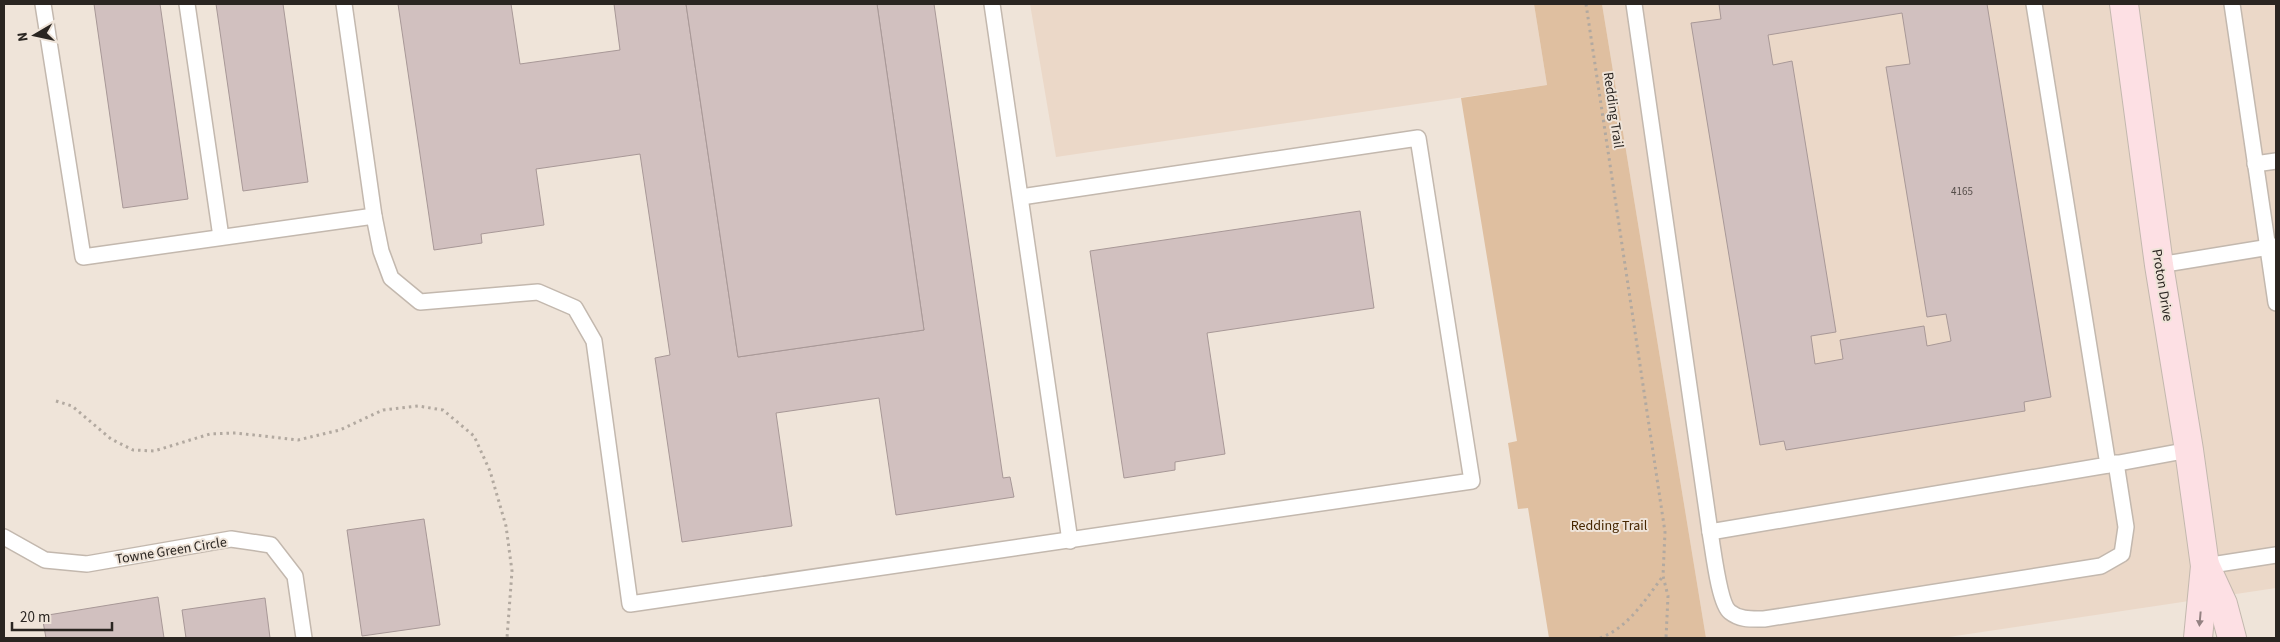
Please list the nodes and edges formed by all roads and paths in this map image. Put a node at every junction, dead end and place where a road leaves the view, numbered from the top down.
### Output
1 (43, 4) edge
2 (186, 4) edge
3 (344, 4) edge
4 (992, 4) edge
5 (1586, 4) edge
6 (1634, 4) edge
7 (2034, 4) edge
8 (2124, 4) edge
9 (2232, 4) edge
10 (2276, 161) edge
11 (2255, 164) junction
12 (1021, 197) junction
13 (374, 216) junction
14 (221, 237) junction
15 (2272, 246) edge
16 (2159, 265) junction
17 (2276, 303) edge
18 (56, 401) dead end
19 (2189, 450) junction
20 (2112, 464) junction
21 (1710, 532) junction
22 (4, 537) edge
23 (1070, 541) junction
24 (2276, 555) edge
25 (2205, 566) junction
26 (1663, 576) junction
27 (304, 638) edge
28 (507, 638) edge
29 (1600, 638) edge
30 (1666, 638) edge
31 (2198, 638) edge
32 (2232, 638) edge

1 - 14 lane
2 - 14 lane
3 - 13 lane
4 - 12 lane
5 - 26 path, Redding Trail
6 - 21 lane
7 - 20 lane
8 - 16 street, Proton Drive
9 - 11 lane
10 - 11 lane
11 - 15 lane
12 - 23 lane
12 - 23 lane
13 - 14 lane
13 - 23 lane
15 - 16 lane
15 - 17 lane
16 - 19 street, Proton Drive
18 - 28 path
19 - 20 lane
19 - 25 street, Proton Drive
20 - 21 lane
20 - 21 lane
22 - 27 lane, Towne Green Circle
24 - 25 lane
25 -> 31 street, Proton Drive
25 - 32 street, Proton Drive
26 - 29 path
26 - 30 path, Redding Trail

